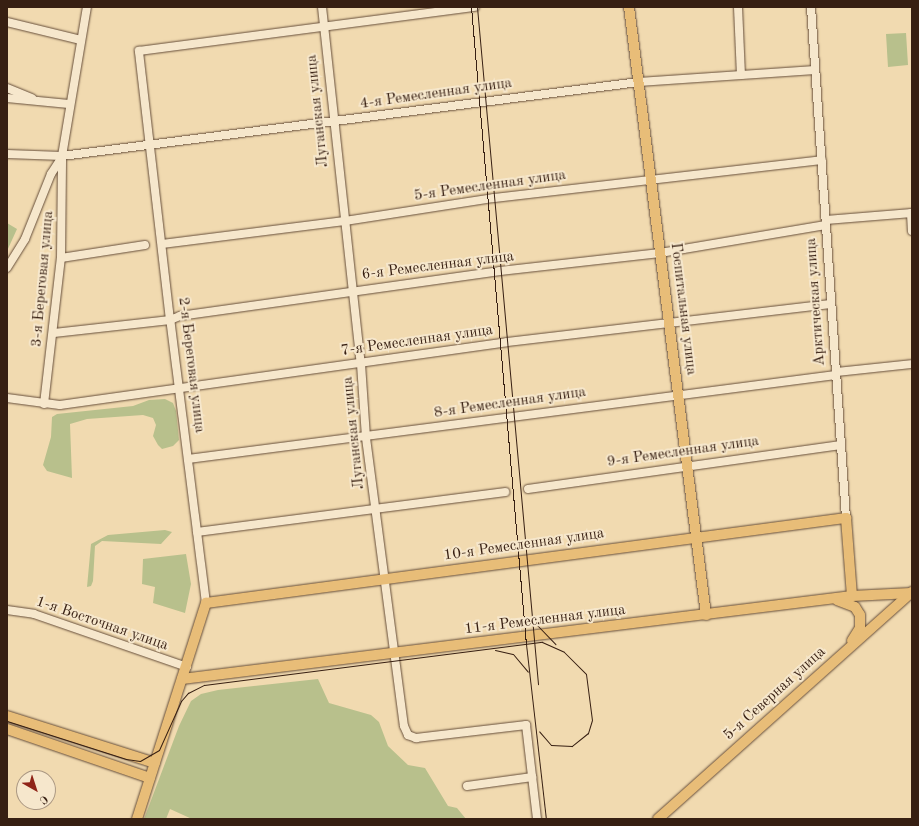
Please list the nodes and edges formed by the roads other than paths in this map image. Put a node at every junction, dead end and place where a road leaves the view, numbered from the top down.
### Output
1 (87, 7) edge
2 (322, 7) edge
3 (475, 7) edge
4 (629, 7) edge
5 (738, 7) edge
6 (811, 7) edge
7 (7, 22) edge
8 (323, 26) junction
9 (81, 40) junction
10 (815, 70) junction
11 (740, 75) junction
12 (639, 82) junction
13 (7, 88) edge
14 (7, 98) edge
15 (40, 101) junction
16 (69, 104) junction
17 (333, 123) junction
18 (150, 145) junction
19 (7, 154) edge
20 (62, 156) junction
21 (822, 160) junction
22 (652, 180) junction
23 (911, 213) edge
24 (344, 221) junction
25 (826, 222) junction
26 (912, 231) edge
27 (162, 244) junction
28 (145, 245) dead end
29 (660, 253) junction
30 (61, 258) junction
31 (7, 268) edge
32 (352, 291) junction
33 (831, 304) junction
34 (170, 320) junction
35 (670, 323) junction
36 (54, 333) junction
37 (361, 364) junction
38 (912, 364) edge
39 (836, 373) junction
40 (179, 390) junction
41 (679, 394) junction
42 (7, 398) edge
43 (44, 404) junction
44 (366, 438) junction
45 (841, 445) junction
46 (188, 459) junction
47 (687, 465) junction
48 (528, 489) dead end
49 (505, 492) dead end
50 (376, 509) junction
51 (846, 518) junction
52 (197, 532) junction
53 (697, 537) junction
54 (385, 579) junction
55 (912, 593) edge
56 (852, 596) junction
57 (831, 598) junction
58 (206, 603) junction
59 (7, 610) edge
60 (706, 615) junction
61 (845, 652) junction
62 (394, 654) junction
63 (187, 667) junction
64 (182, 679) junction
65 (7, 716) edge
66 (7, 729) edge
67 (155, 763) junction
68 (532, 777) junction
69 (150, 778) junction
70 (467, 786) dead end
71 (137, 819) edge
72 (537, 819) edge
73 (658, 819) edge

1 - 9 street
2 - 8 street, Луганская улица
3 - 8 street
4 - 12 main road, Госпитальная улица
5 - 11 street
6 - 10 street, Арктическая улица
7 - 9 street
8 - 17 street, Луганская улица
8 - 18 street, 2-я Береговая улица
9 - 16 street, 3-я Береговая улица
10 - 11 street, 4-я Ремесленная улица
10 - 21 street, Арктическая улица
11 - 12 street, 4-я Ремесленная улица
12 - 17 street, 4-я Ремесленная улица
12 - 22 main road, Госпитальная улица
13 - 15 street
14 - 15 street
15 - 16 street
16 - 20 street, 3-я Береговая улица
17 - 18 street, 4-я Ремесленная улица
17 - 24 street, Луганская улица
18 - 20 street, 4-я Ремесленная улица
18 - 27 street, 2-я Береговая улица
19 - 20 street, 4-я Ремесленная улица
20 - 30 street, 3-я Береговая улица
20 - 31 street, 3-я Береговая улица
21 - 22 street, 5-я Ремесленная улица
21 - 25 street, Арктическая улица
22 - 24 street, 5-я Ремесленная улица
22 - 29 main road, Госпитальная улица
23 - 25 street, 6-я Ремесленная улица
23 - 26 street
24 - 27 street, 5-я Ремесленная улица
24 - 32 street, Луганская улица
25 - 29 street, 6-я Ремесленная улица
25 - 33 street, Арктическая улица
27 - 34 street, 2-я Береговая улица
28 - 30 street
29 - 32 street, 6-я Ремесленная улица
29 - 35 main road, Госпитальная улица
30 - 36 street, 3-я Береговая улица
32 - 34 street, 6-я Ремесленная улица
32 - 37 street, Луганская улица
33 - 35 street, 7-я Ремесленная улица
33 - 39 street, Арктическая улица
34 - 36 street, 6-я Ремесленная улица
34 - 40 street, 2-я Береговая улица
35 - 37 street, 7-я Ремесленная улица
35 - 41 main road, Госпитальная улица
36 - 43 street, 3-я Береговая улица
37 - 40 street, 7-я Ремесленная улица
37 - 44 street, Луганская улица
38 - 39 street, 8-я Ремесленная улица
39 - 41 street, 8-я Ремесленная улица
39 - 45 street, Арктическая улица
40 - 43 street, 7-я Ремесленная улица
40 - 46 street, 2-я Береговая улица
41 - 44 street, 8-я Ремесленная улица
41 - 47 main road, Госпитальная улица
42 - 43 street, 7-я Ремесленная улица
44 - 46 street, 8-я Ремесленная улица
44 - 50 street, Луганская улица
45 - 47 street, 9-я Ремесленная улица
45 - 51 street, Арктическая улица
46 - 52 street, 2-я Береговая улица
47 - 48 street, 9-я Ремесленная улица
47 - 53 main road, Госпитальная улица
49 - 50 street
50 - 52 street
50 - 54 street, Луганская улица
51 - 53 main road, 10-я Ремесленная улица
51 - 56 main road, Арктическая улица
52 - 58 street, 2-я Береговая улица
53 - 54 main road, 10-я Ремесленная улица
53 - 60 main road, Госпитальная улица
54 - 58 main road, 10-я Ремесленная улица
54 - 62 street, Луганская улица
55 - 56 main road, 11-я Ремесленная улица
55 - 61 main road, 5-я Северная улица
56 - 57 main road, 11-я Ремесленная улица
57 - 60 main road, 11-я Ремесленная улица
57 - 61 main road
58 - 63 main road, 2-я Береговая улица
59 - 63 street, 1-я Восточная улица
60 - 62 main road, 11-я Ремесленная улица
61 - 73 main road, 5-я Северная улица
62 - 64 main road, 11-я Ремесленная улица
62 - 68 street, Луганская улица
63 - 64 main road, 2-я Береговая улица
64 - 67 main road, 2-я Береговая улица
65 - 67 main road
66 - 69 main road
67 - 69 main road, 2-я Береговая улица
68 - 70 street
68 - 72 street
69 - 71 main road, 2-я Береговая улица

